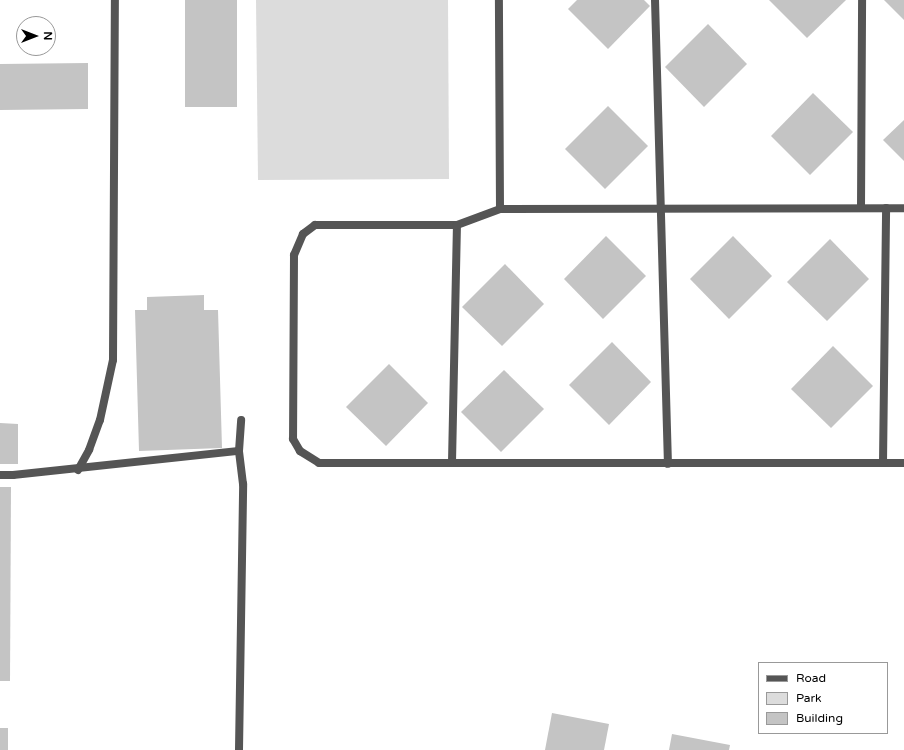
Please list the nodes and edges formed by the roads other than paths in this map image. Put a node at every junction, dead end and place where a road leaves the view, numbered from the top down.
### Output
1 (115, 0) edge
2 (499, 0) edge
3 (655, 0) edge
4 (862, 0) edge
5 (861, 208) junction
6 (886, 208) junction
7 (904, 208) edge
8 (500, 209) junction
9 (661, 209) junction
10 (457, 225) junction
11 (241, 420) dead end
12 (239, 451) junction
13 (452, 462) junction
14 (883, 463) junction
15 (904, 463) edge
16 (668, 464) junction
17 (78, 470) junction
18 (0, 475) edge
19 (239, 750) edge

1 - 17 street
2 - 8 street
3 - 9 street
4 - 5 street
5 - 6 street
5 - 9 street
6 - 7 street
6 - 14 street
8 - 9 street
8 - 10 street
9 - 16 street
10 - 13 street
10 - 13 street
11 - 12 street
12 - 17 street
12 - 19 street
13 - 16 street
14 - 15 street
14 - 16 street
17 - 18 street

